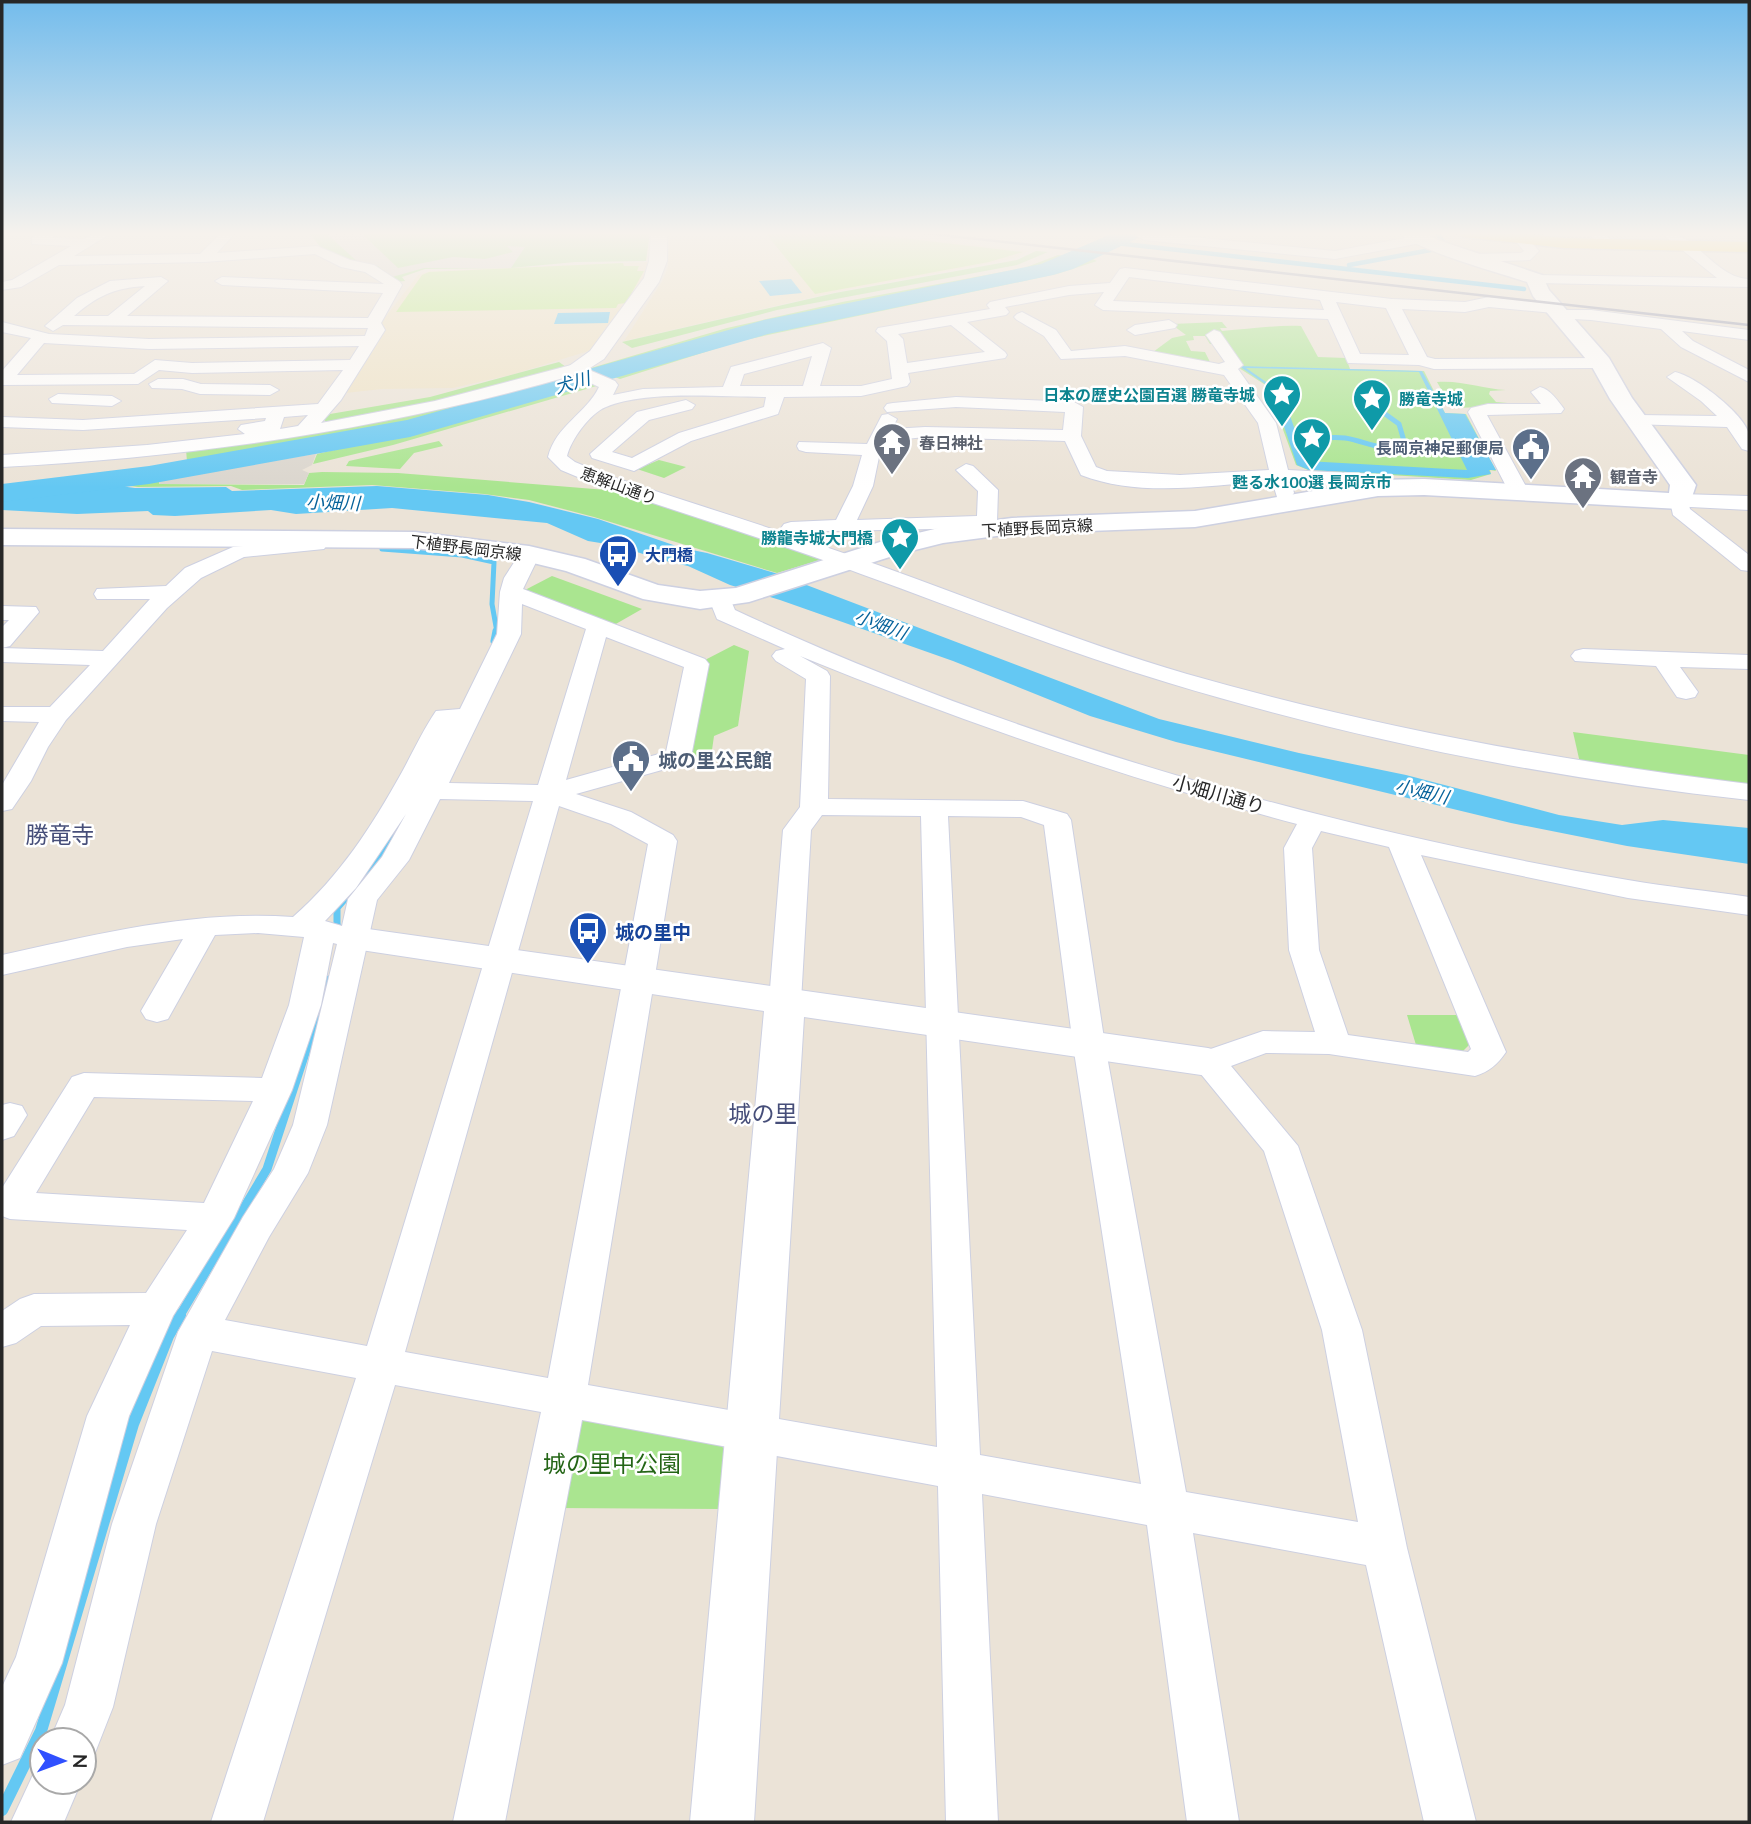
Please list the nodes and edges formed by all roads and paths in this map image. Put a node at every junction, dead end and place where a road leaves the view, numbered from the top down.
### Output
1 (63, 317) edge
2 (116, 317) edge
3 (187, 317) edge
4 (256, 317) edge
5 (269, 317) edge
6 (362, 317) edge
7 (376, 317) edge
8 (625, 317) edge
9 (959, 317) edge
10 (1022, 317) edge
11 (1137, 317) edge
12 (1335, 317) edge
13 (1399, 317) edge
14 (1561, 317) edge
15 (1608, 317) edge
16 (952, 318) junction
17 (254, 320) junction
18 (58, 321) junction
19 (111, 321) junction
20 (183, 321) junction
21 (373, 323) junction
22 (1169, 324) dead end
23 (1665, 324) junction
24 (2, 327) edge
25 (1135, 330) junction
26 (1214, 335) dead end
27 (1577, 335) junction
28 (1749, 335) edge
29 (1604, 336) dead end
30 (1631, 336) dead end
31 (41, 337) junction
32 (369, 341) junction
33 (1685, 342) junction
34 (1749, 350) edge
35 (1125, 351) junction
36 (1420, 360) junction
37 (71, 362) dead end
38 (1601, 363) junction
39 (17, 364) junction
40 (144, 365) junction
41 (354, 365) junction
42 (899, 369) junction
43 (1222, 369) junction
44 (576, 370) junction
45 (1675, 377) dead end
46 (1749, 377) edge
47 (5, 387) edge
48 (270, 390) dead end
49 (810, 391) junction
50 (861, 391) junction
51 (705, 392) junction
52 (730, 392) junction
53 (776, 392) junction
54 (1540, 392) dead end
55 (43, 398) dead end
56 (112, 401) junction
57 (597, 403) junction
58 (893, 408) junction
59 (323, 409) junction
60 (276, 412) junction
61 (1637, 421) junction
62 (2, 422) edge
63 (1734, 422) junction
64 (83, 425) junction
65 (305, 429) junction
66 (1072, 436) junction
67 (877, 443) junction
68 (62, 445) junction
69 (1749, 445) edge
70 (806, 446) dead end
71 (2, 447) edge
72 (2, 461) edge
73 (966, 470) dead end
74 (1280, 475) junction
75 (1390, 487) junction
76 (1519, 492) junction
77 (1679, 501) junction
78 (1749, 503) edge
79 (1289, 504) junction
80 (989, 525) junction
81 (844, 526) junction
82 (791, 528) dead end
83 (2, 537) edge
84 (355, 538) junction
85 (529, 554) junction
86 (841, 564) junction
87 (1749, 565) edge
88 (172, 592) junction
89 (511, 592) junction
90 (105, 594) dead end
91 (720, 599) junction
92 (2, 613) edge
93 (598, 626) junction
94 (750, 626) junction
95 (2, 641) edge
96 (2, 655) edge
97 (1583, 656) dead end
98 (110, 658) junction
99 (1663, 659) junction
100 (1749, 663) edge
101 (1686, 692) dead end
102 (2, 714) edge
103 (57, 715) junction
104 (469, 717) junction
105 (432, 791) junction
106 (1749, 792) edge
107 (548, 793) junction
108 (2, 803) edge
109 (814, 807) junction
110 (934, 808) junction
111 (1313, 820) junction
112 (1401, 842) junction
113 (1749, 906) edge
114 (205, 926) junction
115 (326, 931) junction
116 (498, 960) junction
117 (2, 965) edge
118 (638, 980) junction
119 (785, 1001) junction
120 (157, 1011) dead end
121 (940, 1023) junction
122 (1335, 1044) junction
123 (1089, 1045) junction
124 (1208, 1062) junction
125 (275, 1090) junction
126 (215, 1218) junction
127 (157, 1309) junction
128 (2, 1331) edge
129 (198, 1332) junction
130 (381, 1365) junction
131 (565, 1399) junction
132 (752, 1433) junction
133 (959, 1470) junction
134 (1167, 1509) junction
135 (1385, 1548) junction
136 (81, 1726) edge
137 (2, 1740) edge
138 (49, 1796) edge
139 (37, 1822) edge
140 (236, 1822) edge
141 (479, 1822) edge
142 (722, 1822) edge
143 (972, 1822) edge
144 (1213, 1822) edge
145 (1450, 1822) edge

1 - 18 street
2 - 19 street
3 - 20 street
4 - 17 street
5 - 17 street
6 - 21 street
7 - 21 street
8 - 44 street
9 - 16 street
10 - 35 street
11 - 25 street
12 - 36 street
13 - 36 street
14 - 27 main road
15 - 23 street
16 - 42 street
16 - 42 street
17 - 20 street
18 - 19 street
18 - 31 street
19 - 20 street
21 - 32 street
22 - 25 street
23 - 28 street
23 - 33 street
24 - 31 street
25 - 35 street
26 - 43 street
27 - 29 street
27 - 38 main road
30 - 33 street
31 - 39 street
31 - 40 street
32 - 40 street
32 - 41 street
33 - 34 street
33 - 46 street
35 - 43 street
36 - 38 street
37 - 39 street
38 - 61 main road
39 - 47 street
40 - 41 street
40 - 47 street
40 - 48 street
40 - 56 street
41 - 59 street
42 - 50 street
43 - 74 street
44 - 57 street, 恵解山通り
44 - 65 street
45 - 63 street
49 - 50 street
49 - 52 street
49 - 53 street
50 - 58 street
51 - 52 street
51 - 53 street
51 - 57 street
52 - 53 street
54 - 76 street
55 - 56 street
56 - 64 street
57 - 86 street, 恵解山通り
58 - 66 street
58 - 67 street
59 - 60 street
59 - 65 street
60 - 64 street
60 - 68 street
61 - 63 street
61 - 77 main road
62 - 64 street
63 - 69 street
64 - 68 street
65 - 72 street
66 - 67 street
66 - 74 street
67 - 70 street
67 - 81 street
68 - 71 street
73 - 80 street
74 - 75 street
74 - 79 street
75 - 76 main road, 下植野長岡京線
75 - 79 main road, 下植野長岡京線
76 - 77 main road, 下植野長岡京線
77 - 78 street
77 - 87 street
79 - 80 main road, 下植野長岡京線
80 - 81 street
80 - 86 main road, 下植野長岡京線
81 - 82 street
83 - 84 main road, 下植野長岡京線
84 - 85 main road, 下植野長岡京線
84 - 88 street
85 - 89 street
85 - 91 main road, 下植野長岡京線
86 - 91 main road, 下植野長岡京線
86 - 106 street
88 - 90 street
88 - 98 street
89 - 93 street
89 - 104 street
91 - 94 street, 小畑川通り
92 - 95 street
93 - 107 street
93 - 107 street
94 - 109 street
94 - 111 street, 小畑川通り
96 - 98 street
97 - 99 street
98 - 103 street
99 - 100 street
99 - 101 street
102 - 103 street
103 - 108 street
104 - 105 street
104 - 115 street
105 - 107 street
105 - 115 street
107 - 116 street
107 - 118 street
109 - 110 street
109 - 119 street
110 - 121 street
110 - 123 street
111 - 112 street, 小畑川通り
111 - 122 street
112 - 113 street, 小畑川通り
112 - 122 street
114 - 115 street
114 - 117 street
114 - 120 street
115 - 116 street
115 - 125 street
115 - 129 street
116 - 118 street
116 - 130 street
118 - 119 street
118 - 131 street
119 - 121 street
119 - 132 street
121 - 123 street
121 - 133 street
122 - 124 street
123 - 124 street
123 - 134 street
124 - 135 street
125 - 126 street
125 - 126 street
126 - 127 street
127 - 128 street
127 - 137 street
129 - 130 street
129 - 136 street
130 - 131 street
130 - 140 street
131 - 132 street
131 - 141 street
132 - 133 street
132 - 142 street
133 - 134 street
133 - 143 street
134 - 135 street
134 - 144 street
135 - 145 street
138 - 139 street

